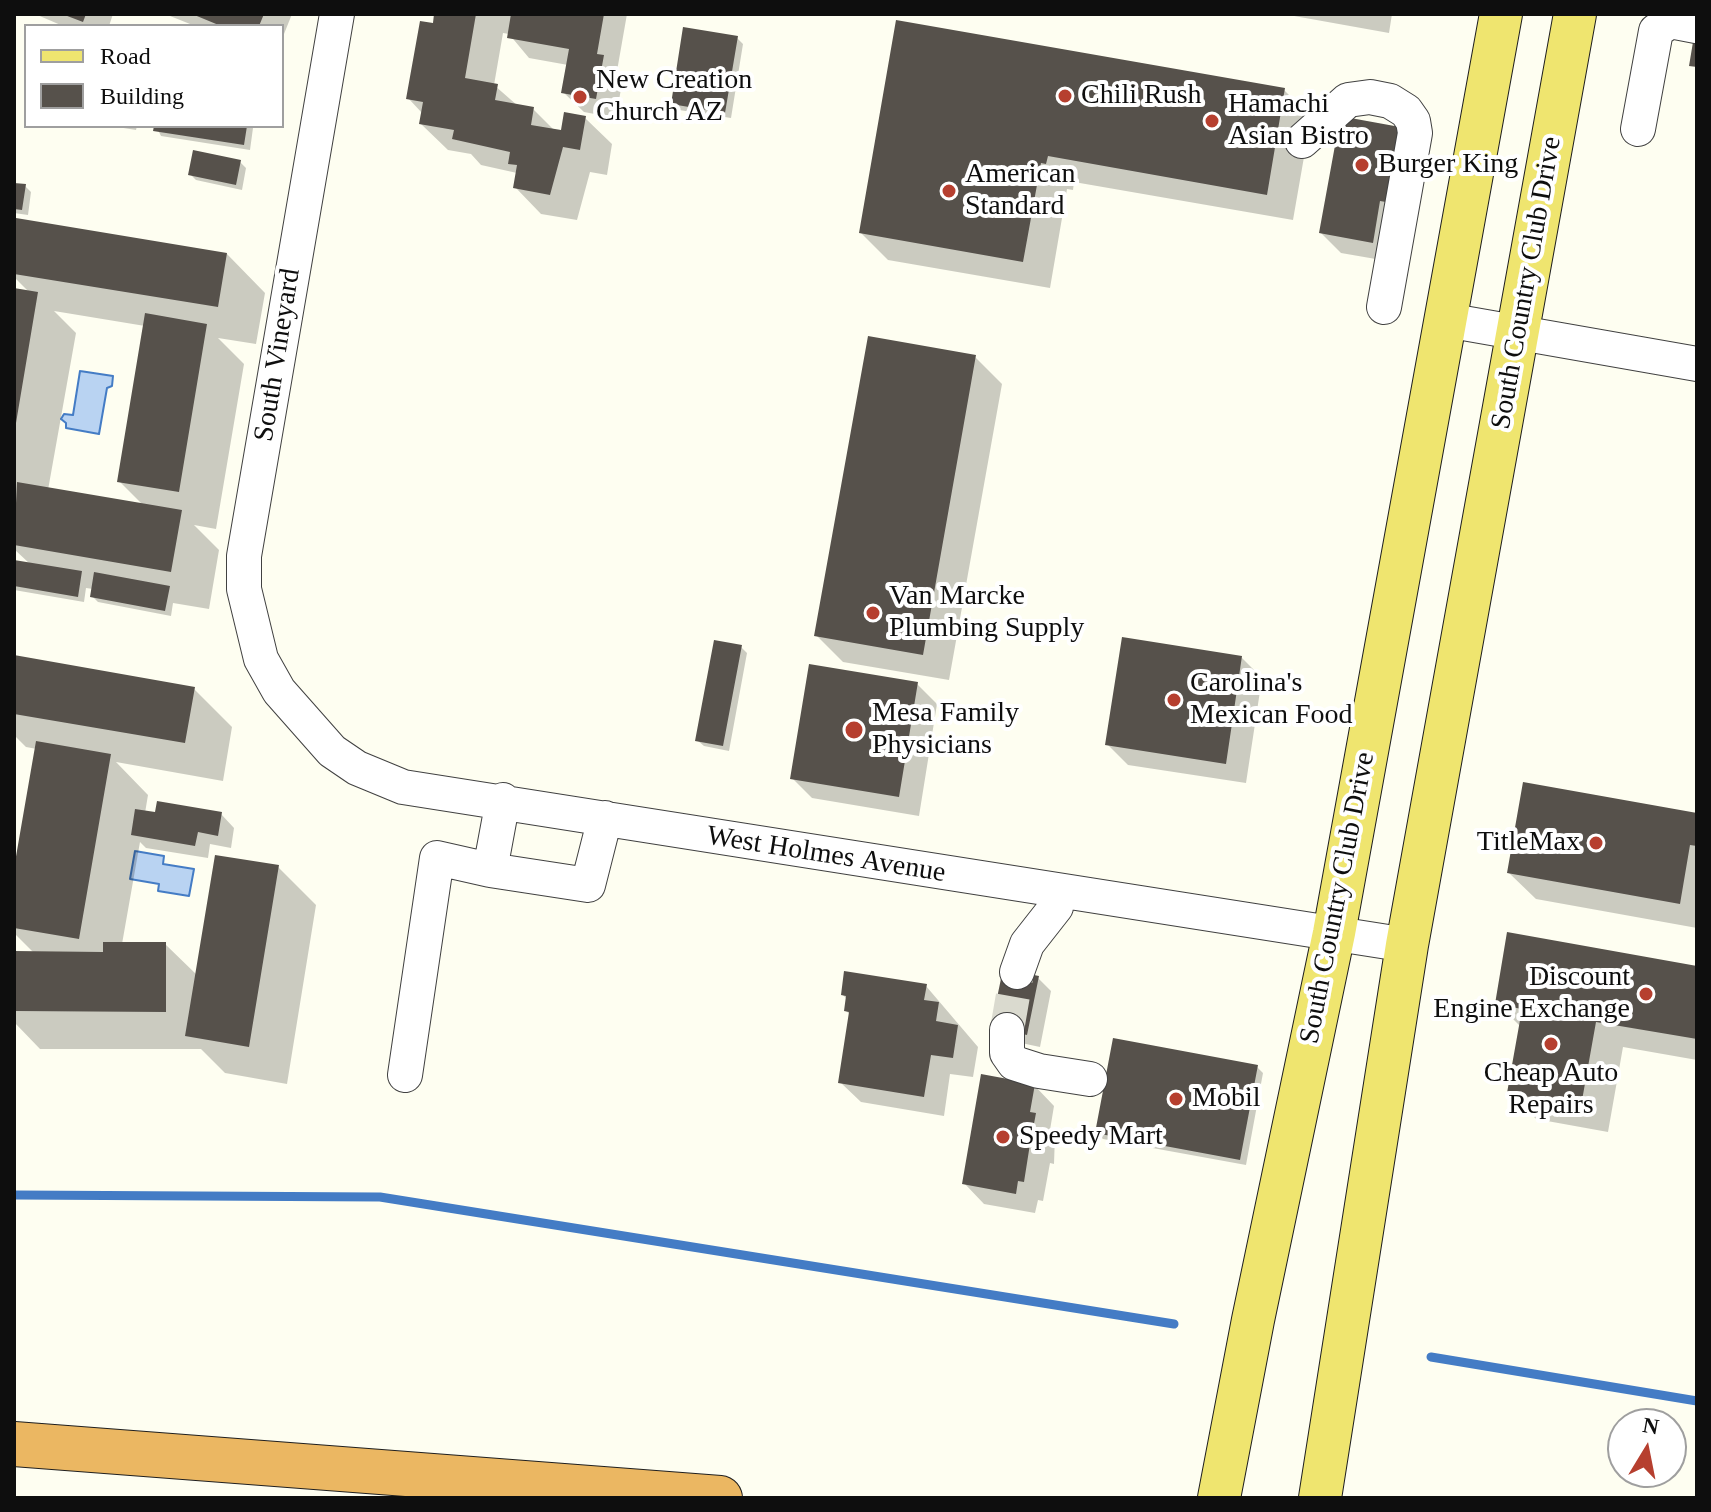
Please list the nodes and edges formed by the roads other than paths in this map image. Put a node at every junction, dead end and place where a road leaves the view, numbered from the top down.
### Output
1 (337, 14) edge
2 (1501, 14) edge
3 (1575, 14) edge
4 (1696, 26) edge
5 (1638, 129) dead end
6 (1302, 141) dead end
7 (1384, 307) dead end
8 (1446, 320) junction
9 (1519, 333) junction
10 (1697, 364) edge
11 (279, 691) joint
12 (503, 800) junction
13 (605, 818) junction
14 (490, 870) junction
15 (1056, 907) dead end
16 (1334, 933) junction
17 (1407, 945) junction
18 (1017, 972) tunnel mouth
19 (1007, 1030) tunnel mouth
20 (405, 1075) dead end
21 (1090, 1079) dead end
22 (14, 1444) edge
23 (720, 1498) edge
24 (1219, 1498) edge
25 (1320, 1498) edge

1 - 11 street, South Vineyard
2 - 8 main road, South Country Club Drive
3 - 9 main road, South Country Club Drive
4 - 5 street
6 - 7 street
8 - 9 street
8 - 16 main road, South Country Club Drive
9 - 10 street
9 - 17 main road, South Country Club Drive
11 - 12 street, West Holmes Avenue
12 - 13 street, West Holmes Avenue
12 - 14 street
13 - 14 street
13 - 16 street, West Holmes Avenue
14 - 20 street
15 - 18 street
16 - 17 street, West Holmes Avenue
16 - 24 main road, South Country Club Drive
17 - 25 main road, South Country Club Drive
19 - 21 street
22 - 23 highway

